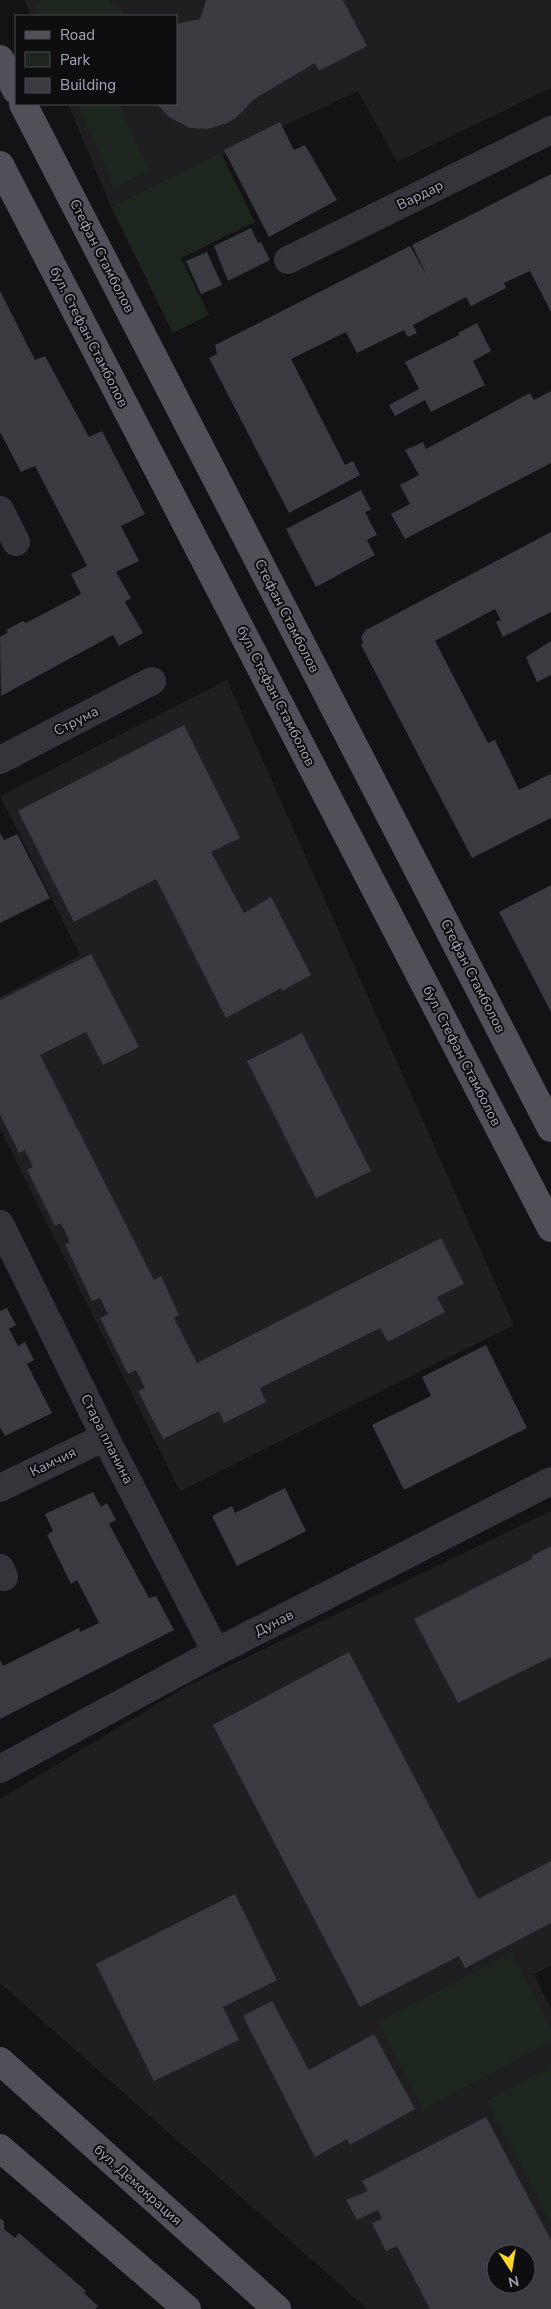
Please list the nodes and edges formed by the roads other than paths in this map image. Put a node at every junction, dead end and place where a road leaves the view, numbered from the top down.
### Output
1 (0, 59) edge
2 (15, 88) edge
3 (24, 105) edge
4 (551, 130) edge
5 (0, 165) edge
6 (288, 260) dead end
7 (0, 510) edge
8 (16, 542) dead end
9 (152, 681) dead end
10 (0, 760) edge
11 (551, 1128) edge
12 (0, 1224) edge
13 (551, 1228) edge
14 (105, 1437) junction
15 (551, 1481) edge
16 (0, 1488) edge
17 (216, 1652) junction
18 (0, 1769) edge
19 (0, 2061) edge
20 (0, 2148) edge
21 (187, 2309) edge
22 (278, 2309) edge

1 - 2 main road
3 - 11 main road, Стефан Стамболов
4 - 6 street, Вардар
5 - 13 main road, бул. Стефан Стамболов
7 - 8 street
9 - 10 street, Струма
12 - 14 street, Стара планина
14 - 16 street, Камчия
14 - 17 street, Стара планина
15 - 17 street, Дунав
17 - 18 street, Дунав
19 - 22 main road, бул. Демокрация
20 - 21 main road

